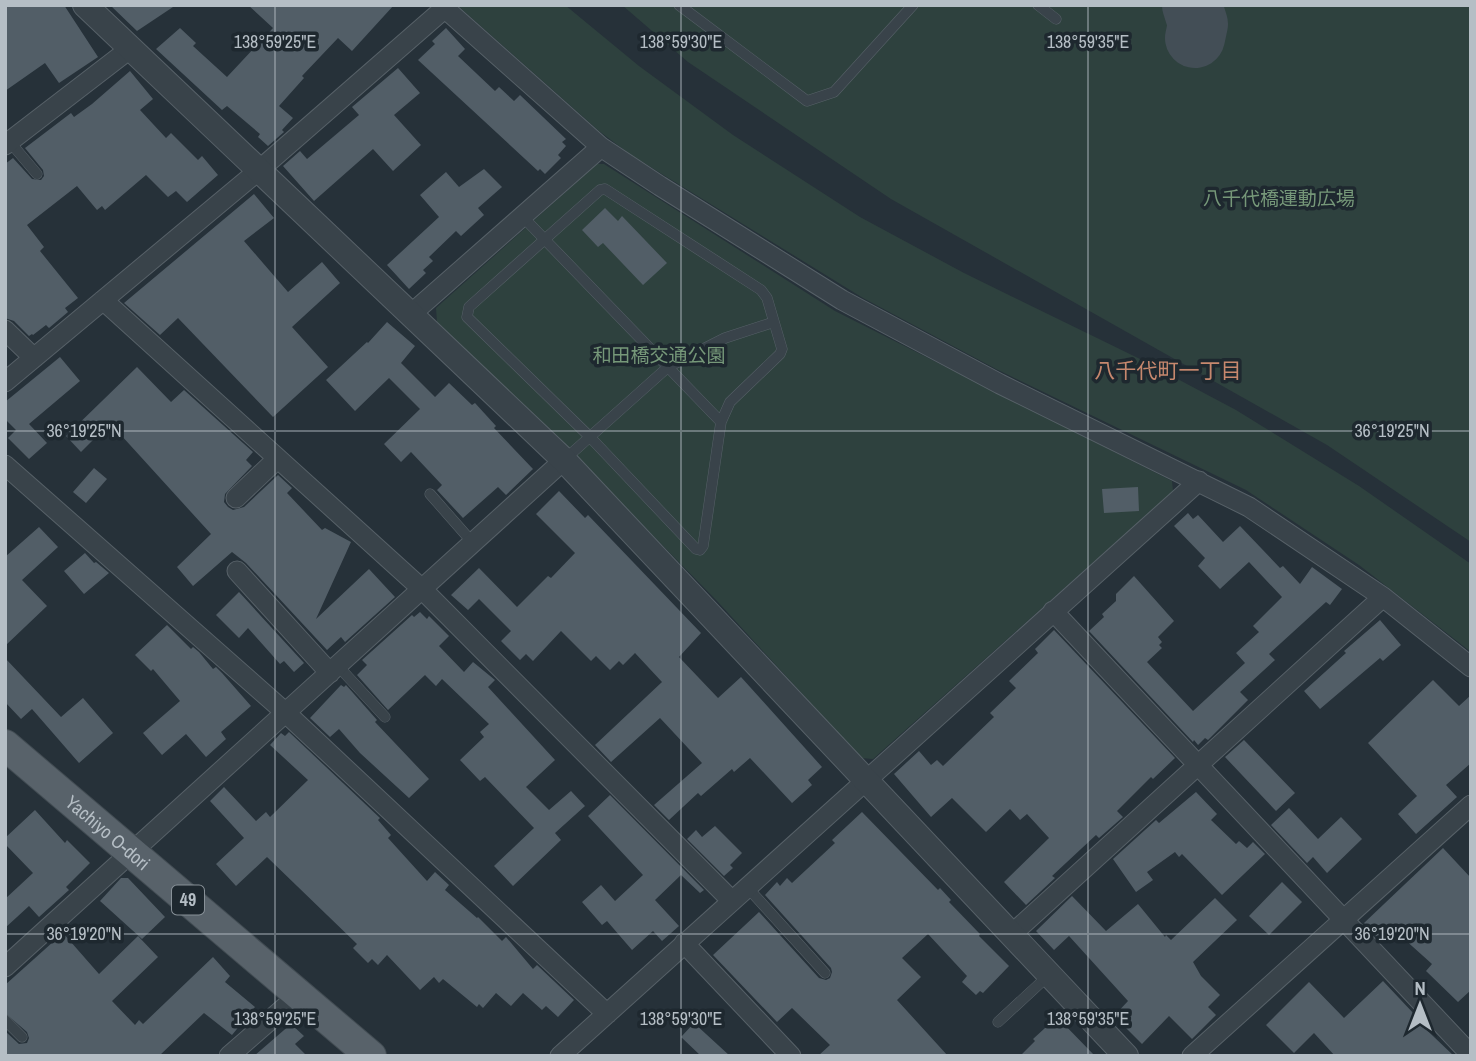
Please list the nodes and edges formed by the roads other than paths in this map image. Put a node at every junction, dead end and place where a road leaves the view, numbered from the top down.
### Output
1 (85, 5) edge
2 (679, 5) edge
3 (913, 5) edge
4 (1038, 5) edge
5 (443, 7) edge
6 (1056, 19) dead end
7 (131, 48) junction
8 (8, 143) edge
9 (601, 147) junction
10 (258, 171) junction
11 (37, 174) dead end
12 (523, 217) junction
13 (544, 239) junction
14 (103, 300) junction
15 (410, 315) junction
16 (774, 322) junction
17 (5, 330) edge
18 (34, 358) junction
19 (668, 367) junction
20 (5, 382) edge
21 (721, 422) junction
22 (589, 436) junction
23 (277, 459) junction
24 (564, 460) junction
25 (5, 465) edge
26 (1199, 481) junction
27 (430, 494) dead end
28 (236, 498) dead end
29 (473, 543) junction
30 (237, 571) dead end
31 (422, 589) junction
32 (1382, 597) junction
33 (1053, 611) junction
34 (1471, 667) edge
35 (334, 669) junction
36 (286, 713) junction
37 (385, 717) dead end
38 (5, 745) edge
39 (1197, 765) junction
40 (866, 780) junction
41 (1471, 805) edge
42 (130, 852) junction
43 (747, 887) junction
44 (732, 901) junction
45 (1343, 920) junction
46 (1012, 934) junction
47 (684, 943) junction
48 (5, 967) edge
49 (825, 973) dead end
50 (1050, 974) junction
51 (300, 994) junction
52 (607, 1014) junction
53 (5, 1020) edge
54 (998, 1022) dead end
55 (22, 1037) dead end
56 (1471, 1055) edge
57 (229, 1056) edge
58 (371, 1056) edge
59 (560, 1056) edge
60 (791, 1056) edge
61 (1126, 1056) edge
62 (1192, 1056) edge

1 - 7 street
2 - 3 lane
4 - 6 lane
5 - 9 street
5 - 10 street
7 - 8 street
7 - 10 street
8 - 11 lane
9 - 12 street
9 - 26 street
10 - 14 street
10 - 15 street
12 - 13 lane
12 - 15 street
13 - 16 lane
13 - 19 lane
13 - 22 lane
14 - 18 street
14 - 23 street
15 - 24 street
16 - 19 lane
16 - 21 lane
17 - 18 street
18 - 20 street
19 - 21 lane
19 - 22 lane
21 - 22 lane
22 - 24 lane
23 - 28 street
23 - 31 street
24 - 29 street
24 - 40 street
25 - 36 street
26 - 32 street
26 - 33 street
27 - 29 lane
29 - 31 street
30 - 35 street
31 - 35 street
31 - 44 street
32 - 34 street
32 - 39 street
33 - 39 street
33 - 40 street
35 - 36 street
35 - 37 lane
36 - 42 street
36 - 52 street
38 - 42 main road, Yachiyo O-dori / 49
39 - 45 street
39 - 46 street
40 - 43 street
40 - 46 street
41 - 45 street
42 - 48 street
42 - 51 main road, Yachiyo O-dori / 49
43 - 44 street
43 - 49 lane
44 - 47 street
45 - 56 street
45 - 62 street
46 - 50 street
47 - 52 street
47 - 60 street
50 - 54 lane
50 - 61 street
51 - 57 street
51 - 58 main road, Yachiyo O-dori / 49
52 - 59 street
53 - 55 lane

